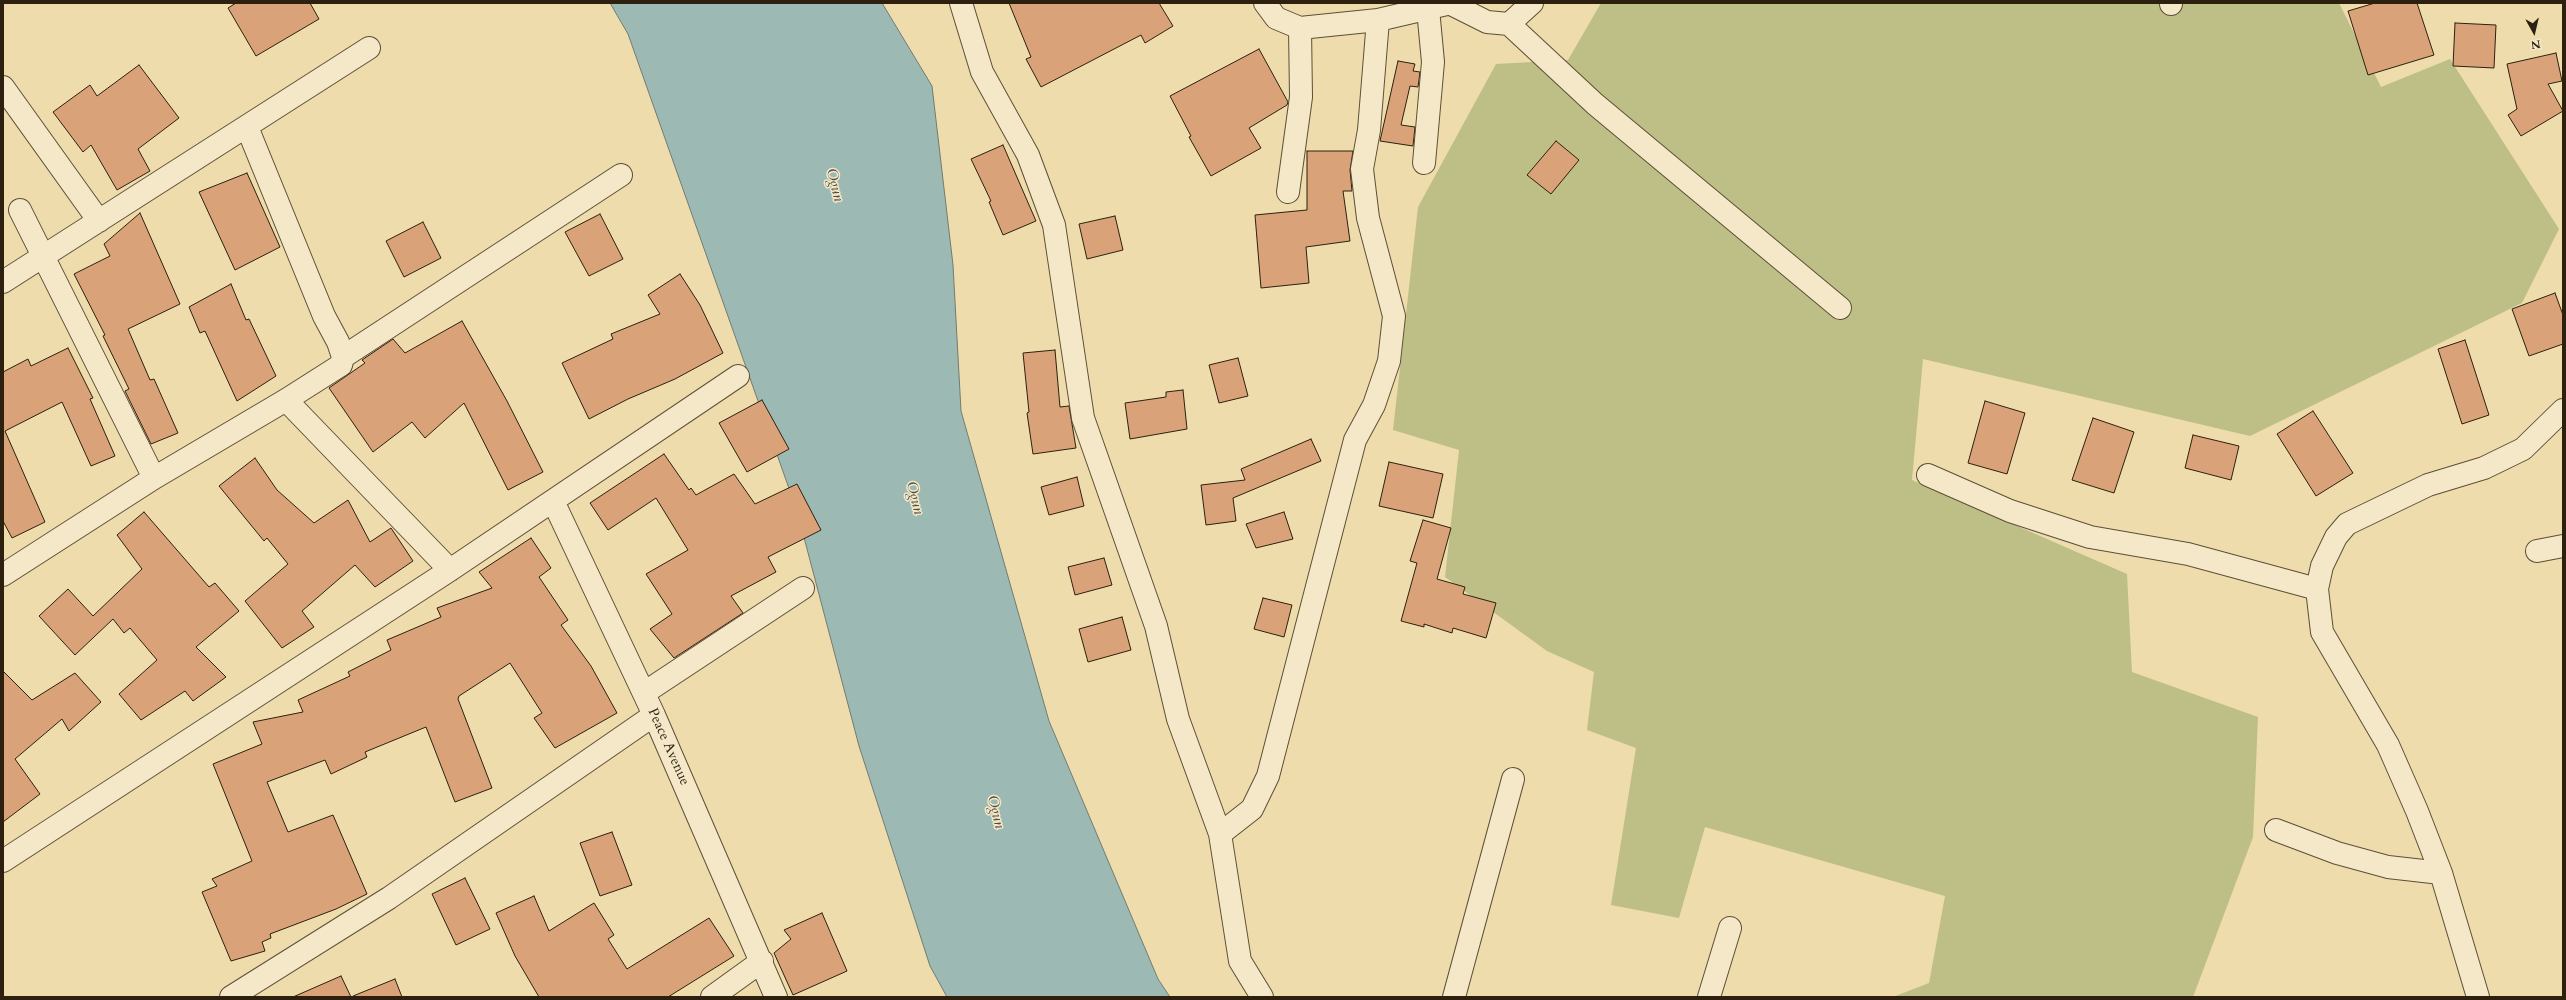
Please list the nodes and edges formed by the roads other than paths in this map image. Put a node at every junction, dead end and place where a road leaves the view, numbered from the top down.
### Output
1 (962, 3) edge
2 (1265, 3) edge
3 (1532, 3) edge
4 (1451, 4) edge
5 (1428, 9) junction
6 (1378, 20) junction
7 (1509, 24) junction
8 (1300, 28) junction
9 (369, 48) dead end
10 (3, 88) edge
11 (247, 127) junction
12 (1424, 163) dead end
13 (621, 175) dead end
14 (1288, 192) dead end
15 (20, 210) dead end
16 (99, 221) junction
17 (3, 282) edge
18 (1840, 308) dead end
19 (343, 357) junction
20 (738, 376) dead end
21 (286, 400) junction
22 (2563, 410) edge
23 (1928, 475) dead end
24 (154, 478) junction
25 (553, 501) junction
26 (2563, 546) edge
27 (2536, 551) dead end
28 (450, 570) junction
29 (3, 575) edge
30 (803, 588) dead end
31 (2317, 589) junction
32 (644, 693) junction
33 (654, 715) junction
34 (1513, 779) dead end
35 (2276, 830) dead end
36 (1220, 834) junction
37 (3, 861) edge
38 (2441, 874) junction
39 (1730, 928) dead end
40 (762, 961) junction
41 (231, 997) edge
42 (712, 997) edge
43 (776, 997) edge
44 (1262, 997) edge
45 (1454, 997) edge
46 (1709, 997) edge
47 (2478, 997) edge

1 - 36 street
2 - 8 street
3 - 7 street
4 - 5 street
4 - 7 street
5 - 6 street
5 - 12 street
6 - 8 street
6 - 36 street
7 - 18 street
8 - 14 street
9 - 11 street
10 - 16 street
11 - 16 street
11 - 19 street
13 - 19 street
15 - 24 street
16 - 17 street
19 - 21 street
20 - 25 street
21 - 24 street
21 - 28 street
22 - 31 street
23 - 31 street
24 - 29 street
25 - 28 street
25 - 32 street, Peace Avenue
26 - 27 street
28 - 37 street
30 - 32 street
31 - 38 street
32 - 33 street, Peace Avenue
33 - 40 street, Peace Avenue
33 - 41 street
34 - 45 street
35 - 38 street
36 - 44 street
38 - 47 street
39 - 46 street
40 - 42 street
40 - 43 street, Peace Avenue

